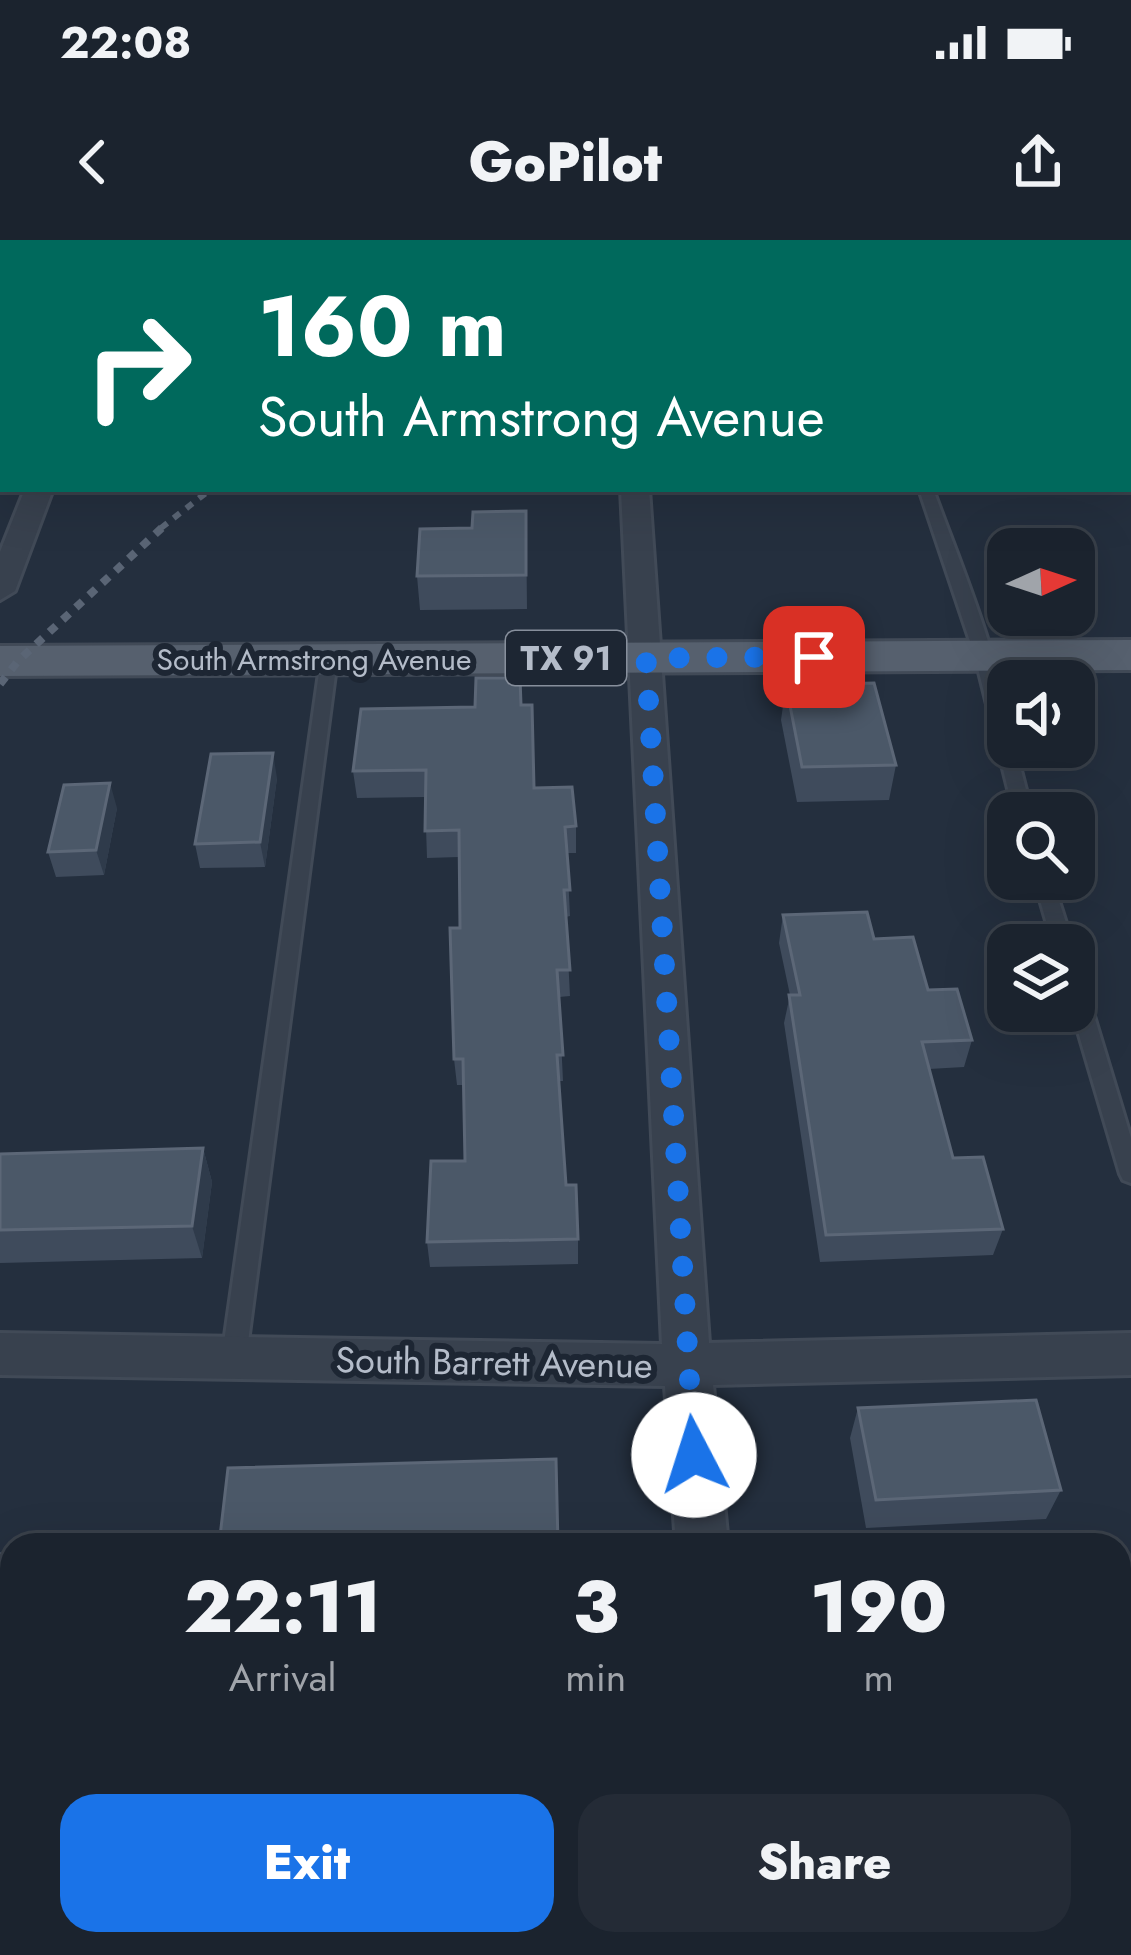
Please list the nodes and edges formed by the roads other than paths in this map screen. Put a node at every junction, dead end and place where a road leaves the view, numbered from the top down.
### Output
1 (38, 492) edge
2 (635, 492) edge
3 (927, 492) edge
4 (0, 591) edge
5 (1131, 655) edge
6 (983, 656) junction
7 (646, 658) junction
8 (328, 659) junction
9 (0, 661) edge
10 (1018, 792) edge
11 (1089, 1032) edge
12 (1131, 1174) edge
13 (0, 1354) edge
14 (1131, 1354) edge
15 (234, 1358) junction
16 (687, 1365) junction
17 (701, 1533) edge

1 - 4 street
2 - 7 street
3 - 6 lane
5 - 6 main road, South Armstrong Avenue / TX 91
6 - 7 main road, South Armstrong Avenue / TX 91
6 - 10 lane
7 - 8 main road, South Armstrong Avenue / TX 91
7 - 16 street
8 - 9 main road, South Armstrong Avenue / TX 91
8 - 15 lane
11 - 12 lane
13 - 15 street, South Barrett Avenue
14 - 16 street, South Barrett Avenue
15 - 16 street, South Barrett Avenue
16 - 17 street

